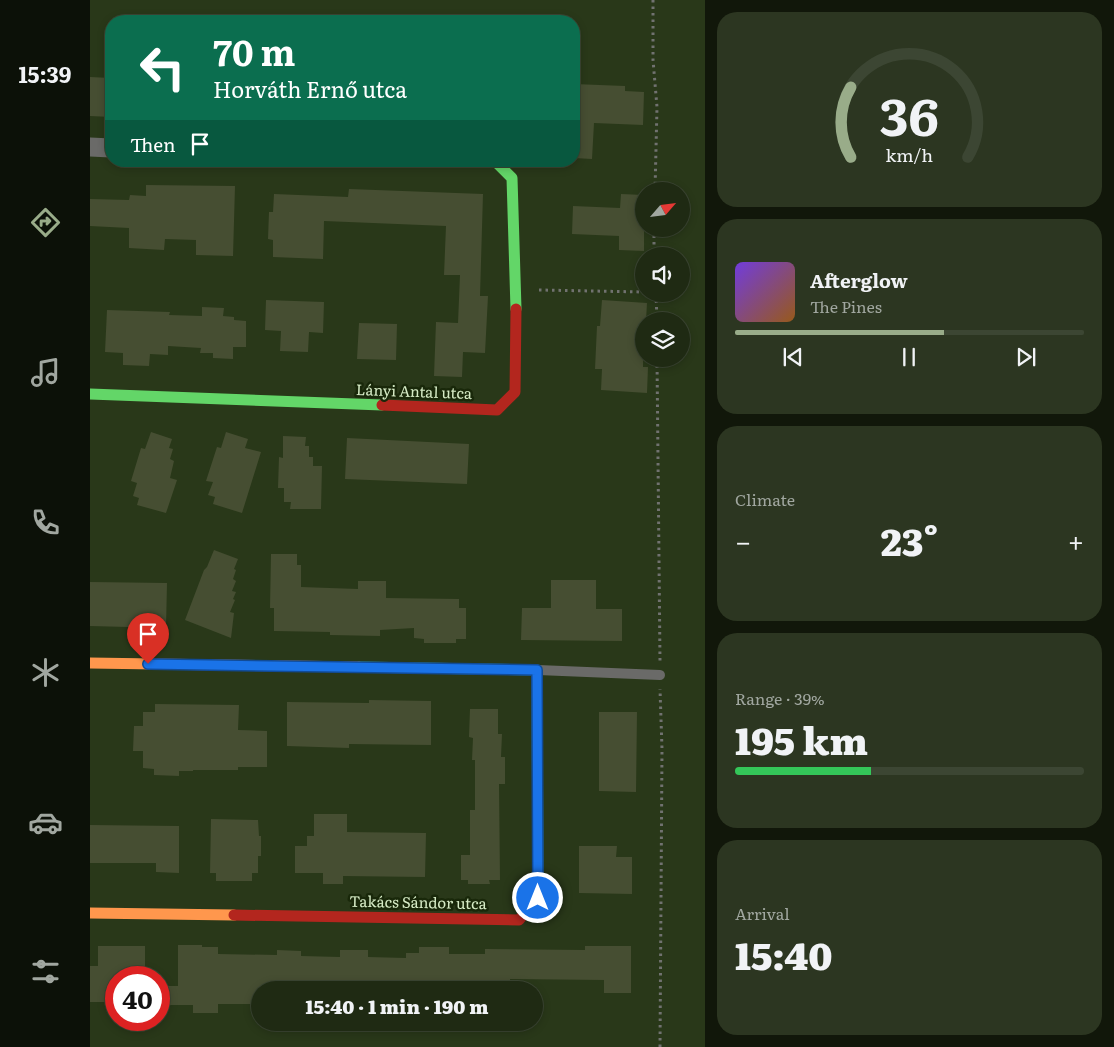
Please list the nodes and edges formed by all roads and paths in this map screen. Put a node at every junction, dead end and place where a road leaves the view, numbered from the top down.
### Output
1 (652, 0) edge
2 (90, 147) edge
3 (105, 148) edge
4 (501, 167) edge
5 (655, 182) edge
6 (516, 290) junction
7 (635, 292) edge
8 (657, 367) edge
9 (90, 394) edge
10 (90, 663) edge
11 (537, 670) junction
12 (660, 675) junction
13 (90, 913) edge
14 (660, 1047) edge

1 - 5 path
2 - 3 street
4 - 6 street, Lányi Antal utca
6 - 7 path
6 - 9 street, Lányi Antal utca
8 - 12 path
10 - 11 street
11 - 12 lane
11 - 13 street, Takács Sándor utca
12 - 14 path

